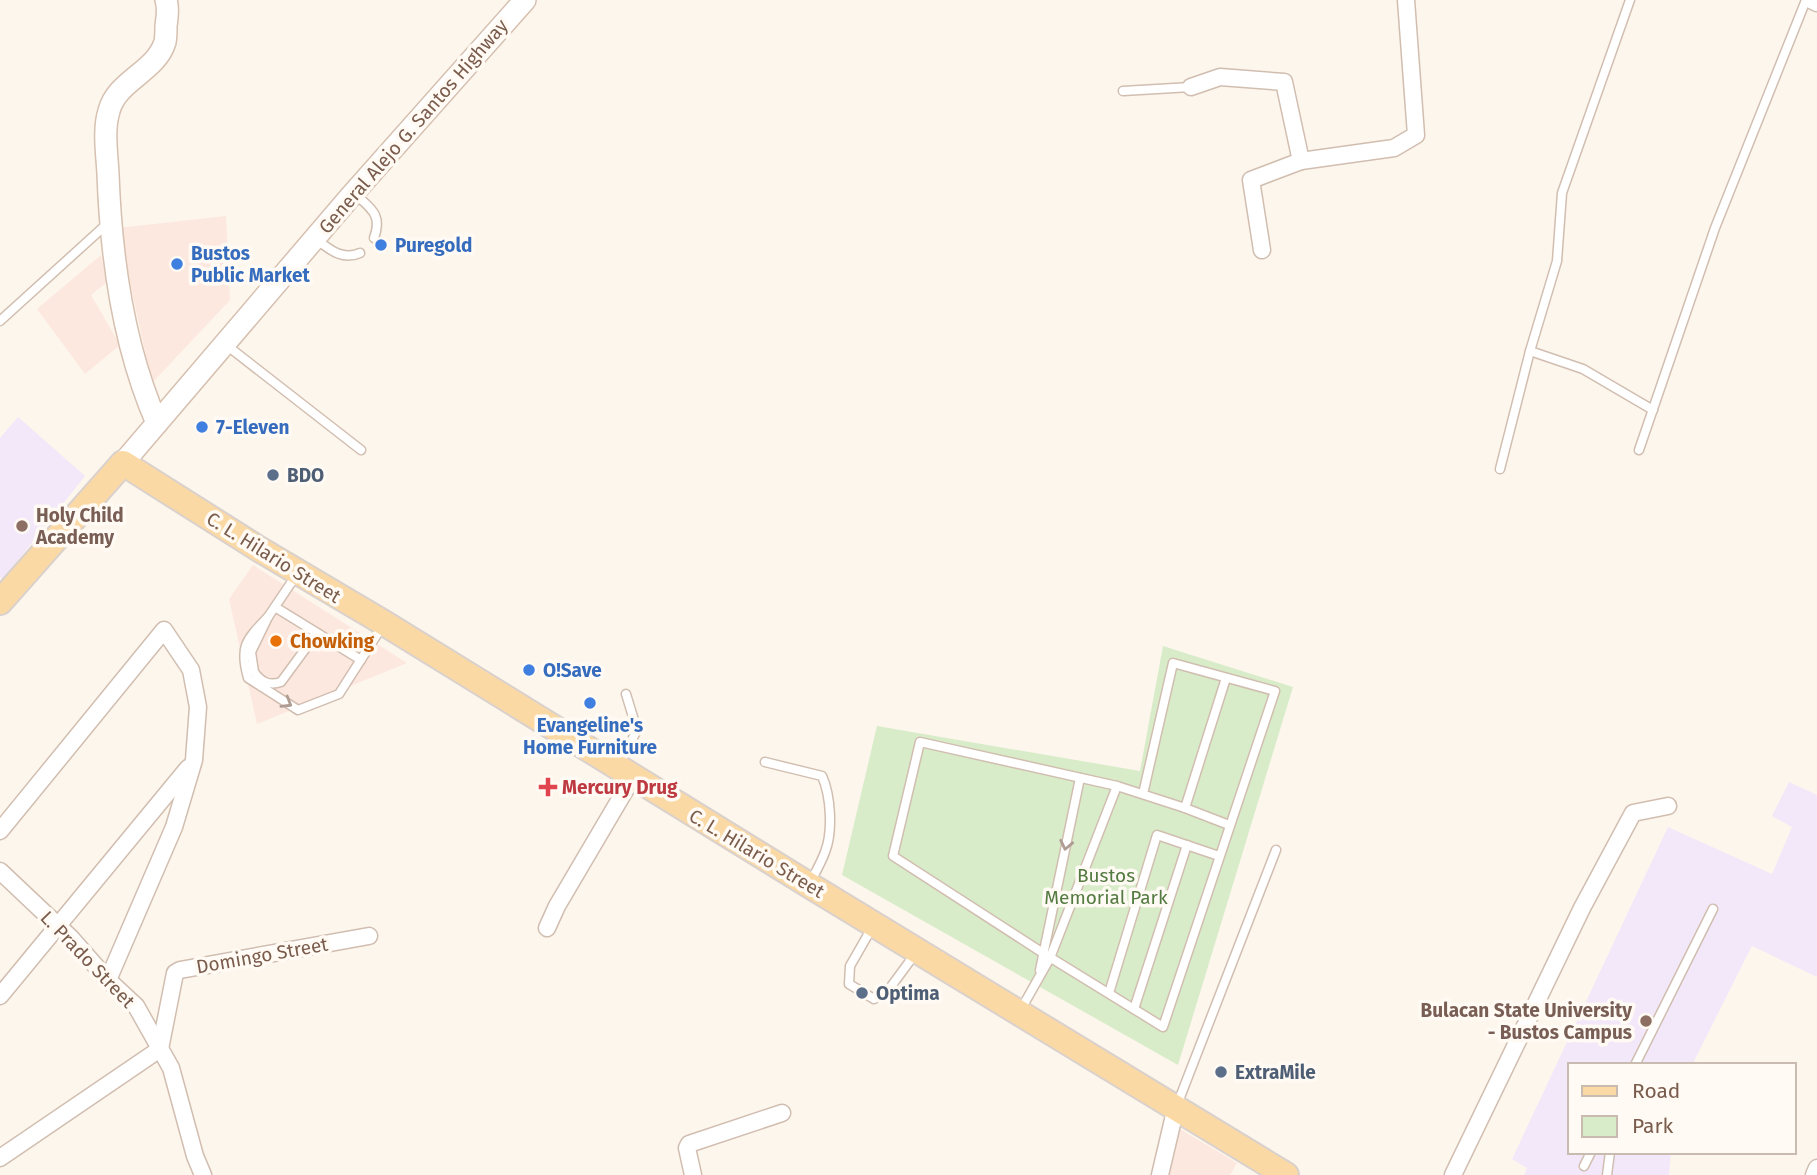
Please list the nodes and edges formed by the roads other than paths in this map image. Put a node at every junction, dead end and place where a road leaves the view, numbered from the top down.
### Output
1 (166, 0) edge
2 (525, 0) edge
3 (1406, 0) edge
4 (1630, 0) edge
5 (1808, 0) edge
6 (1817, 3) edge
7 (1191, 87) joint
8 (1123, 91) dead end
9 (1301, 161) junction
10 (354, 193) junction
11 (110, 221) junction
12 (374, 237) dead end
13 (315, 239) junction
14 (1262, 250) dead end
15 (359, 253) dead end
16 (0, 321) edge
17 (225, 344) junction
18 (1530, 351) junction
19 (1653, 410) junction
20 (157, 423) junction
21 (361, 450) dead end
22 (1639, 450) dead end
23 (123, 463) junction
24 (1500, 469) dead end
25 (298, 572) junction
26 (6, 591) edge
27 (275, 607) junction
28 (268, 617) junction
29 (384, 623) junction
30 (317, 633) junction
31 (360, 660) junction
32 (1226, 678) junction
33 (625, 694) dead end
34 (194, 761) junction
35 (765, 762) dead end
36 (626, 772) junction
37 (1080, 778) junction
38 (1117, 786) junction
39 (1143, 794) junction
40 (1668, 806) dead end
41 (1185, 808) junction
42 (1229, 825) junction
43 (0, 831) edge
44 (1187, 845) junction
45 (1276, 850) dead end
46 (1219, 856) junction
47 (0, 871) edge
48 (809, 885) junction
49 (1713, 909) dead end
50 (875, 924) junction
51 (59, 926) junction
52 (547, 928) dead end
53 (369, 936) dead end
54 (917, 950) junction
55 (1047, 956) junction
56 (108, 980) junction
57 (1109, 993) junction
58 (0, 996) edge
59 (1134, 1009) junction
60 (1020, 1012) junction
61 (160, 1049) junction
62 (1635, 1063) edge
63 (1176, 1107) junction
64 (782, 1113) dead end
65 (1590, 1154) edge
66 (1611, 1154) edge
67 (0, 1157) edge
68 (1584, 1166) dead end
69 (1817, 1168) edge
70 (203, 1175) edge
71 (693, 1175) edge
72 (1160, 1175) edge
73 (1286, 1175) edge
74 (1452, 1175) edge
75 (1606, 1175) edge
76 (1814, 1175) edge

1 - 11 main road
2 - 10 main road, General Alejo G. Santos Highway
3 - 9 street
4 - 18 lane
5 - 6 street
5 - 19 lane
7 - 8 lane
7 - 9 street
9 - 14 street
10 - 12 lane
10 - 13 main road, General Alejo G. Santos Highway
11 - 16 lane
11 - 20 main road
13 - 15 lane
13 - 17 main road, General Alejo G. Santos Highway
17 - 20 main road, General Alejo G. Santos Highway
17 - 21 lane
18 - 19 lane
18 - 24 lane
19 - 22 lane
20 - 23 main road, General Alejo G. Santos Highway
23 - 25 main road, C. L. Hilario Street
23 - 26 main road, General Alejo G. Santos Highway
25 - 27 lane
25 - 29 main road, C. L. Hilario Street
27 - 28 lane
27 - 30 lane
28 - 30 lane
28 -> 31 lane
29 - 31 lane
29 - 36 main road, C. L. Hilario Street
30 - 31 lane
32 - 39 lane
32 - 41 lane
32 - 42 lane
33 - 36 lane
34 - 43 street
34 - 51 street
34 - 56 street
35 - 48 lane
36 - 48 main road, C. L. Hilario Street
36 - 52 street
37 - 38 lane
37 -> 55 lane
37 - 55 lane
38 - 39 lane
38 - 55 lane
39 - 41 lane
40 - 74 street
41 - 42 lane
42 - 46 lane
44 - 46 lane
44 - 57 lane
44 - 59 lane
45 - 63 lane
46 - 59 lane
47 - 51 street, L. Prado Street
48 - 50 main road, C. L. Hilario Street
49 - 62 lane
50 - 54 main road, C. L. Hilario Street
50 - 54 lane
51 - 56 street, L. Prado Street
51 - 58 street
53 - 61 street, Domingo Street
54 - 60 main road, C. L. Hilario Street
55 - 57 lane
55 - 60 lane
56 - 61 street, L. Prado Street
57 - 59 lane
60 - 63 main road, C. L. Hilario Street
61 - 67 street
61 - 70 street, L. Prado Street
63 - 72 street
63 - 73 main road, C. L. Hilario Street
64 - 71 street
65 - 68 lane
66 - 75 lane
69 - 76 street

